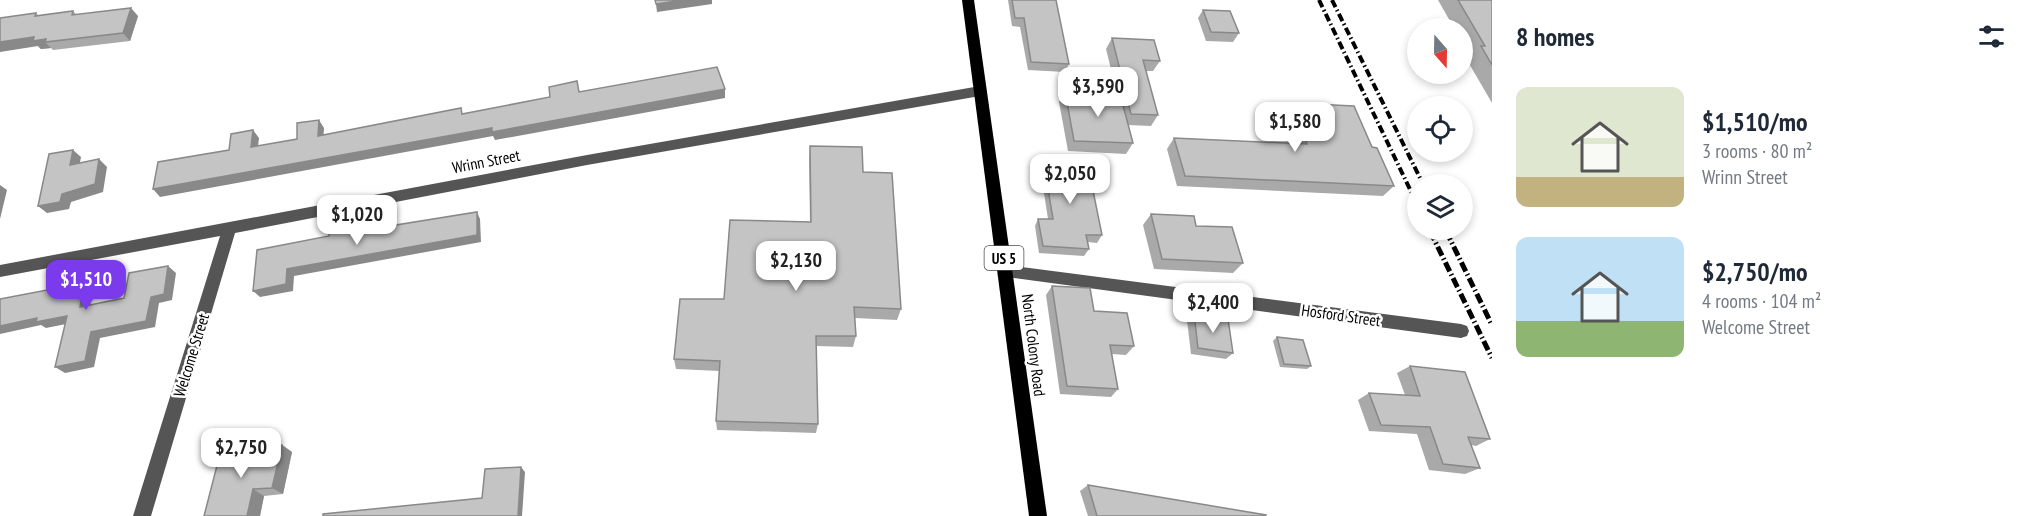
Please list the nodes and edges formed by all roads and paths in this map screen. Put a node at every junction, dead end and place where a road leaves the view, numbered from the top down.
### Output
1 (968, 0) edge
2 (980, 91) junction
3 (230, 229) junction
4 (0, 271) edge
5 (1006, 271) junction
6 (1461, 331) dead end
7 (142, 516) edge
8 (1038, 516) edge

1 - 2 main road, North Colony Road / US 5
2 - 3 street, Wrinn Street
2 - 5 main road, North Colony Road / US 5
3 - 4 street, Wrinn Street
3 - 7 street, Welcome Street
5 - 6 street, Hosford Street
5 - 8 main road, North Colony Road / US 5

